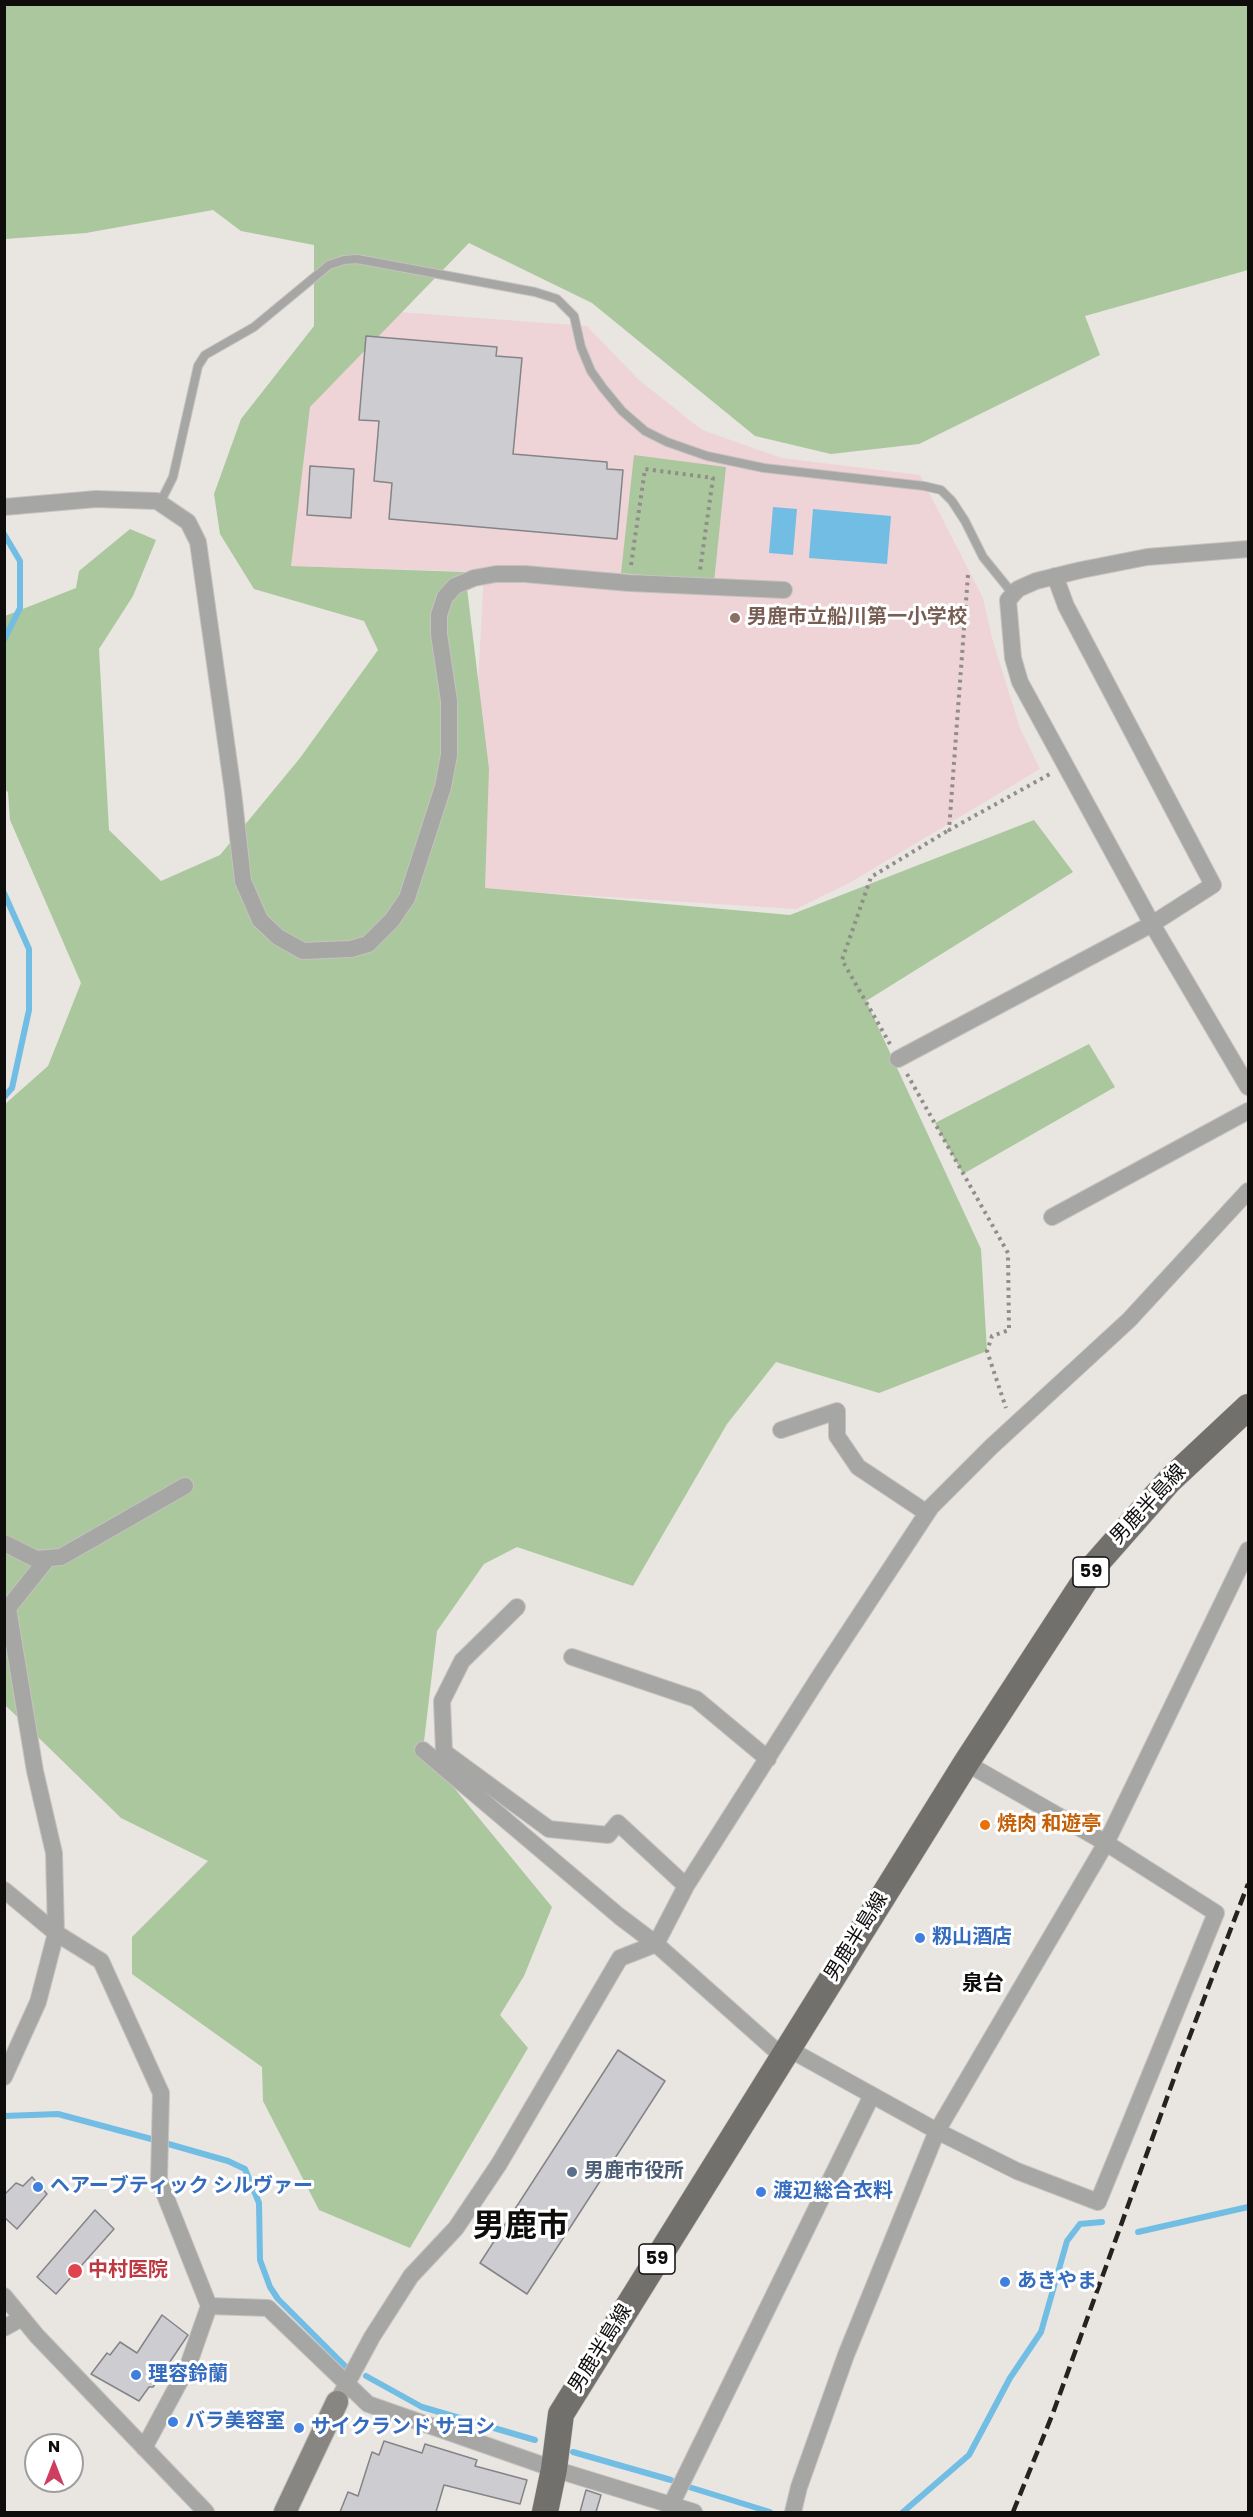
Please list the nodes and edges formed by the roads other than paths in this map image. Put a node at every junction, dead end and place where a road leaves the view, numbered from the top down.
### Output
1 (160, 503) junction
2 (4, 507) edge
3 (1248, 549) edge
4 (1055, 576) junction
5 (784, 590) dead end
6 (1013, 594) junction
7 (1152, 924) junction
8 (898, 1059) road end
9 (1248, 1087) edge
10 (1248, 1111) edge
11 (1248, 1191) edge
12 (1052, 1217) dead end
13 (1248, 1407) edge
14 (781, 1430) dead end
15 (185, 1486) dead end
16 (927, 1513) junction
17 (4, 1543) edge
18 (1248, 1551) edge
19 (48, 1558) junction
20 (517, 1607) dead end
21 (572, 1657) dead end
22 (423, 1750) dead end
23 (768, 1759) junction
24 (966, 1763) junction
25 (1106, 1844) junction
26 (687, 1886) junction
27 (4, 1890) edge
28 (56, 1932) junction
29 (656, 1944) junction
30 (785, 2052) junction
31 (4, 2077) edge
32 (872, 2095) junction
33 (937, 2132) junction
34 (4, 2296) edge
35 (209, 2306) junction
36 (22, 2318) junction
37 (4, 2328) edge
38 (342, 2393) junction
39 (144, 2448) junction
40 (554, 2469) junction
41 (671, 2505) junction
42 (206, 2512) edge
43 (285, 2512) edge
44 (545, 2512) edge
45 (694, 2512) edge
46 (793, 2512) edge

1 - 2 street
1 - 5 street
1 - 6 lane
3 - 4 street
4 - 6 street
4 - 7 street
6 - 7 street
7 - 8 street
7 - 9 street
10 - 12 street
11 - 16 street
13 - 24 main road, 男鹿半島線 / 59
14 - 16 street
15 - 19 street
16 - 23 street
17 - 19 street
18 - 25 street
19 - 28 street
20 - 26 street
21 - 23 street
22 - 29 street
23 - 26 street
24 - 25 street
24 - 30 main road, 男鹿半島線 / 59
25 - 33 street
25 - 33 street
26 - 29 street
27 - 28 street
28 - 31 street
28 - 35 street
29 - 30 street
29 - 38 street
30 - 32 street
30 - 40 main road, 男鹿半島線 / 59
32 - 33 street
32 - 41 street
33 - 46 street
34 - 36 street
35 - 38 street
35 - 39 street
36 - 37 street
36 - 39 street
38 - 40 street
38 - 43 street
39 - 42 street
40 - 41 street
40 - 44 main road, 男鹿半島線 / 59
41 - 45 street

